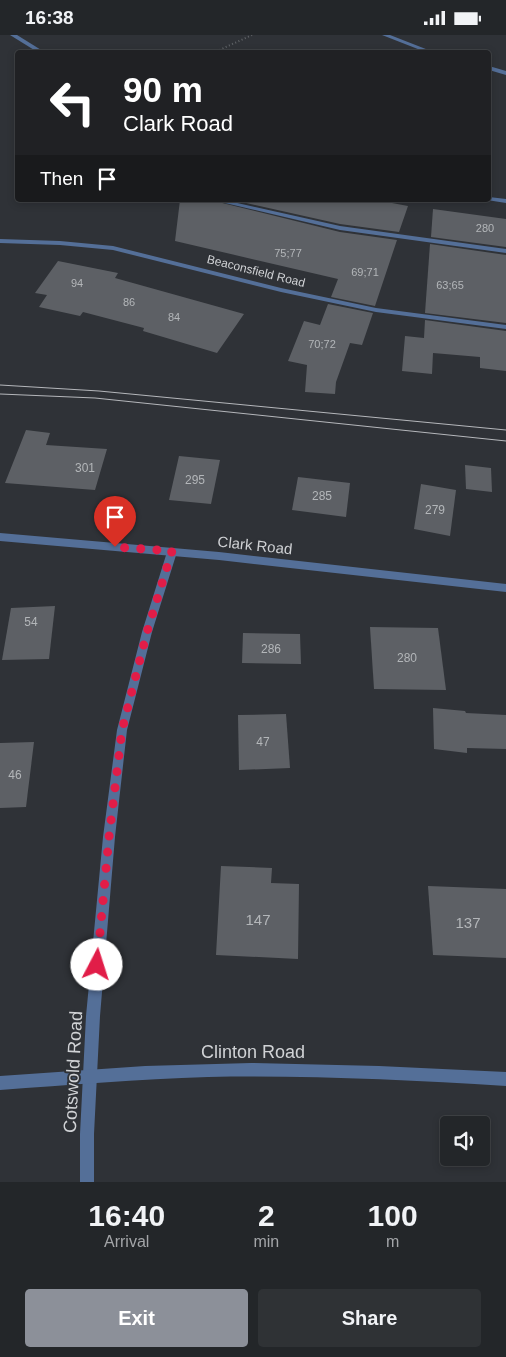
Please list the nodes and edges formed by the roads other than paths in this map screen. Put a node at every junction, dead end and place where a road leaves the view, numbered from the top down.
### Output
1 (13, 35) edge
2 (385, 35) edge
3 (39, 50) edge
4 (426, 50) edge
5 (491, 69) edge
6 (506, 73) edge
7 (491, 199) edge
8 (506, 201) edge
9 (225, 202) edge
10 (0, 241) edge
11 (506, 251) edge
12 (506, 327) edge
13 (0, 537) edge
14 (172, 551) junction
15 (506, 589) edge
16 (89, 1075) junction
17 (506, 1079) edge
18 (0, 1083) edge
19 (87, 1182) edge

1 - 3 street
2 - 4 street
5 - 6 street
7 - 8 street
9 - 11 street
10 - 12 street, Beaconsfield Road
13 - 14 street, Clark Road
14 - 15 street, Clark Road
14 - 16 street, Cotswold Road
16 - 17 street, Clinton Road
16 - 18 street, Clinton Road
16 - 19 street, Cotswold Road

